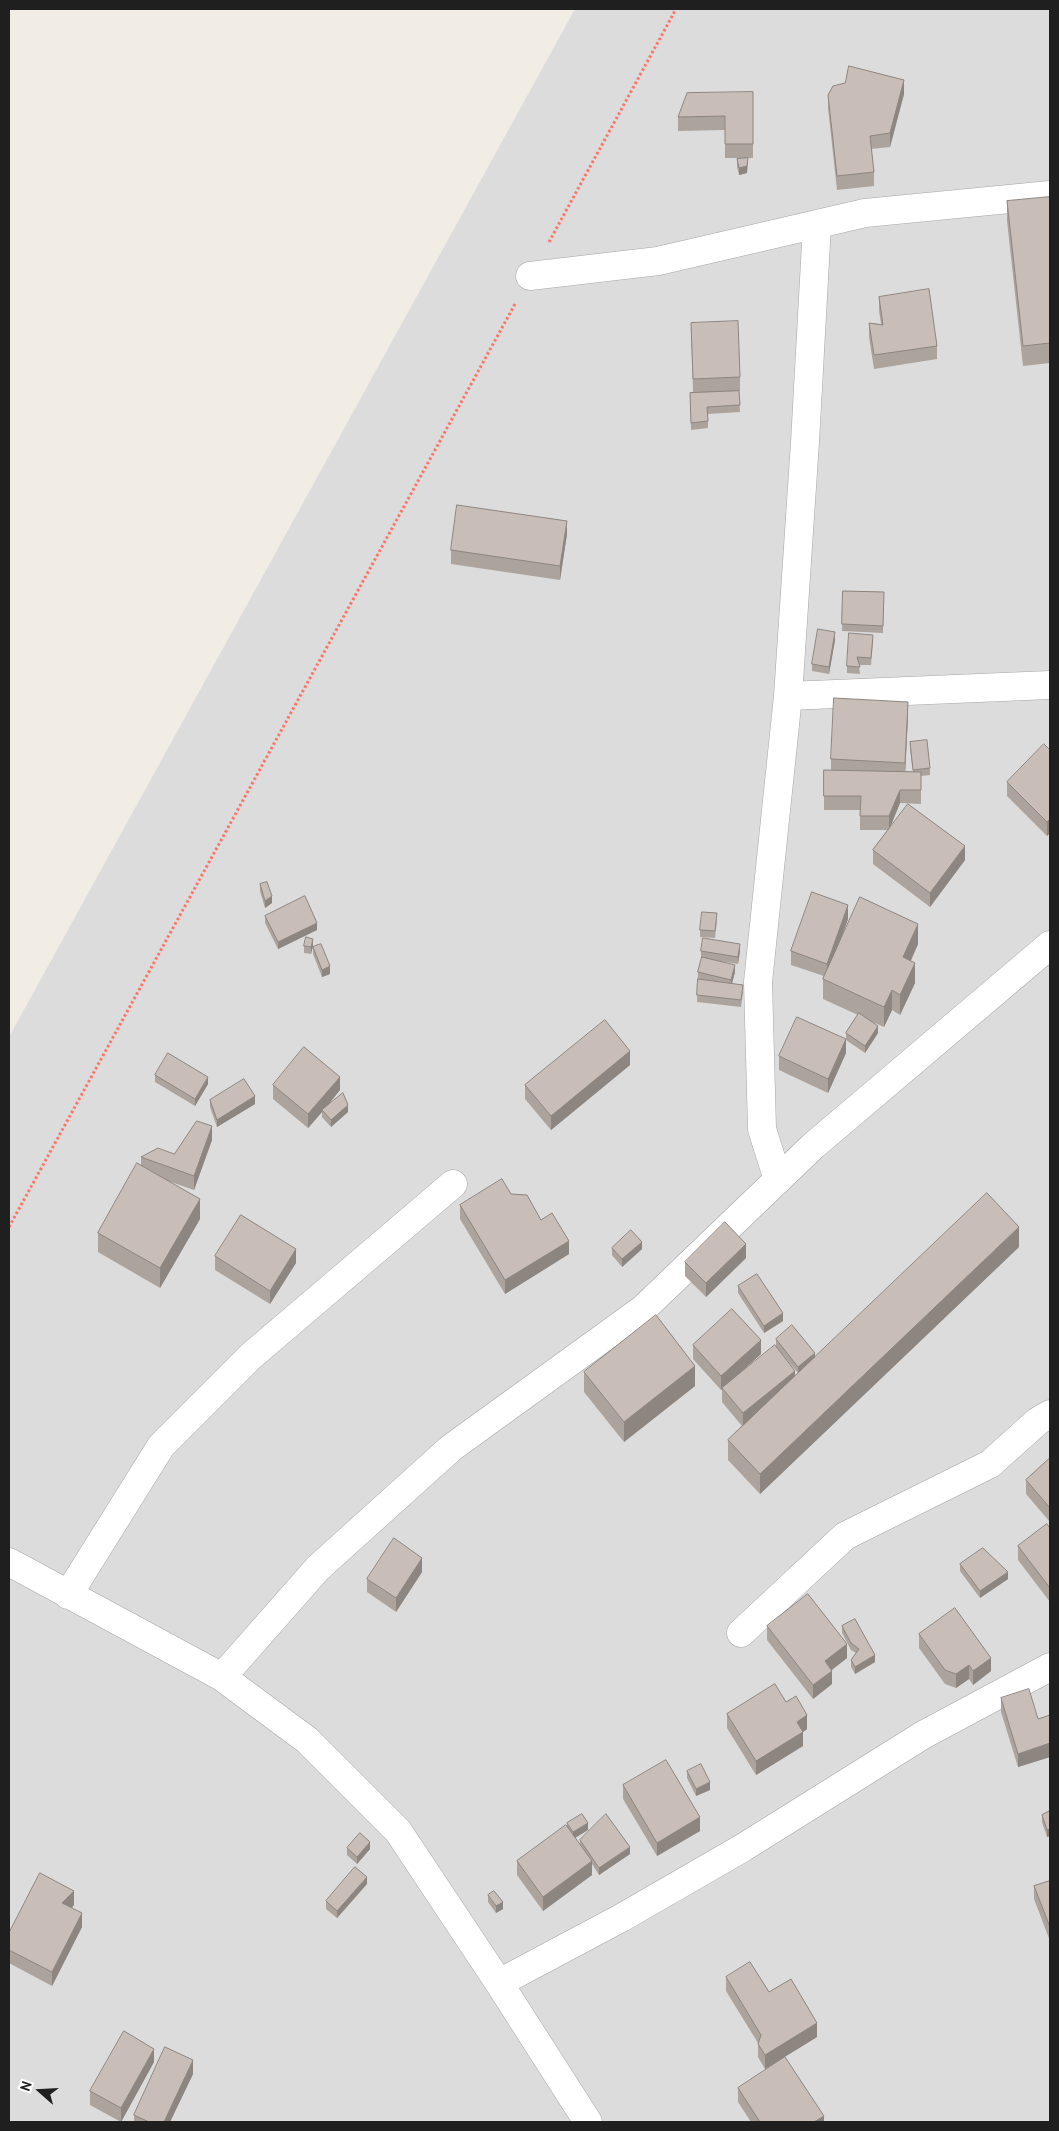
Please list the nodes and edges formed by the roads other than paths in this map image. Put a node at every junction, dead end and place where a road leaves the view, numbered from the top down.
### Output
1 (1050, 195) edge
2 (817, 225) junction
3 (530, 276) road end
4 (1050, 685) edge
5 (788, 696) junction
6 (1050, 945) edge
7 (778, 1180) junction
8 (453, 1184) dead end
9 (1050, 1414) edge
10 (9, 1562) edge
11 (68, 1595) junction
12 (740, 1633) dead end
13 (1050, 1667) edge
14 (222, 1677) junction
15 (499, 1983) junction
16 (588, 2122) edge

1 - 2 street
2 - 3 street
2 - 5 street
4 - 5 street
5 - 7 street
6 - 7 street
7 - 14 street
8 - 11 street
9 - 12 street
10 - 11 street
11 - 14 street
13 - 15 street
14 - 15 street
15 - 16 street

